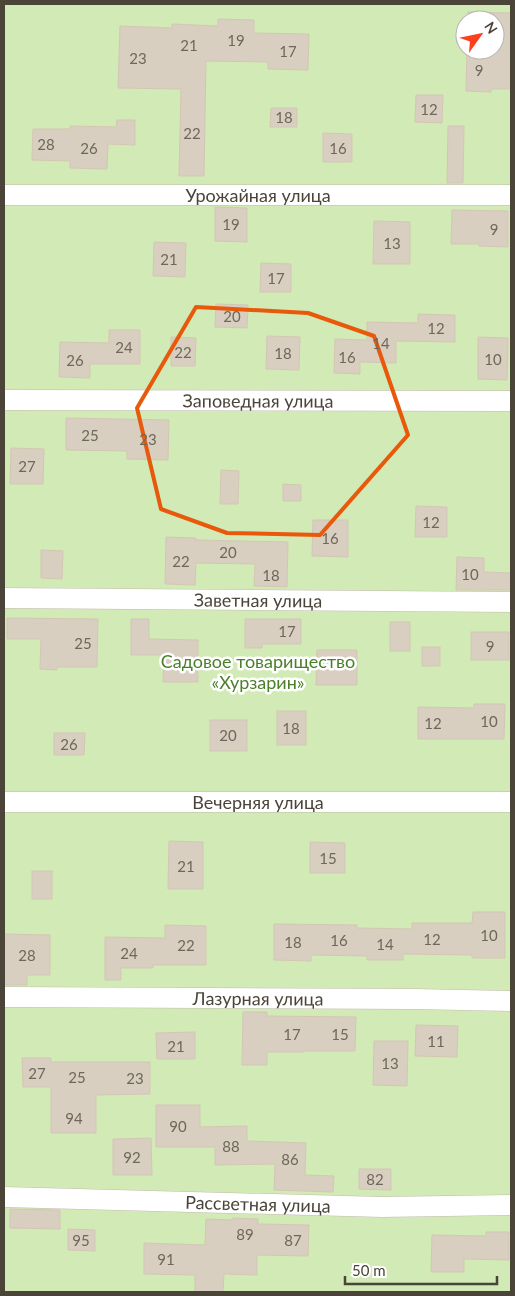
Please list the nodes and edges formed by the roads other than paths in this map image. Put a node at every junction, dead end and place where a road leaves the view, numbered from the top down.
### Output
1 (4, 195) edge
2 (511, 195) edge
3 (4, 400) edge
4 (511, 401) edge
5 (4, 598) edge
6 (511, 602) edge
7 (4, 802) edge
8 (511, 802) edge
9 (4, 997) edge
10 (511, 1001) edge
11 (4, 1197) edge
12 (511, 1205) edge

1 - 2 street, Урожайная улица
3 - 4 street, Заповедная улица
5 - 6 street, Заветная улица
7 - 8 street, Вечерняя улица
9 - 10 street, Лазурная улица
11 - 12 street, Рассветная улица

